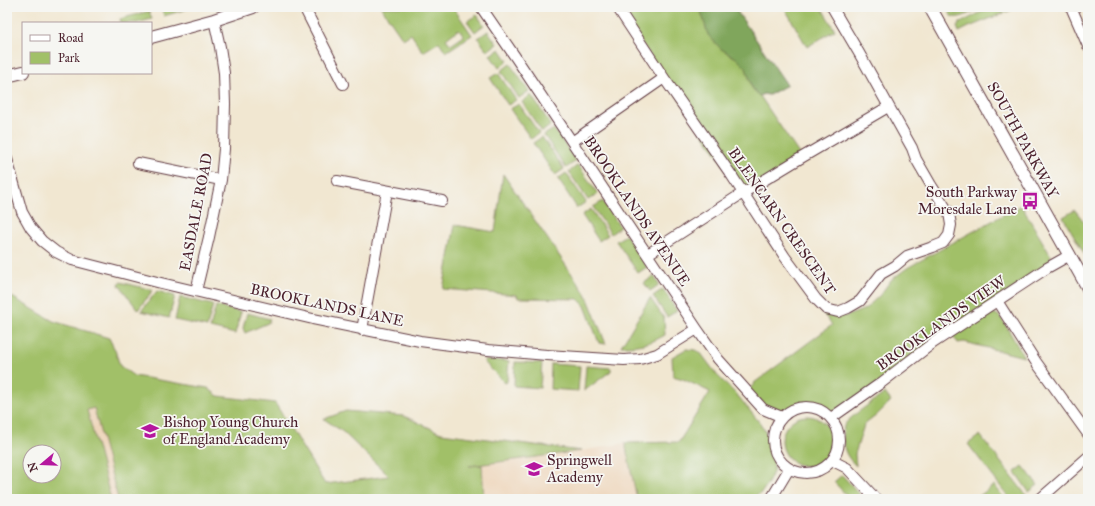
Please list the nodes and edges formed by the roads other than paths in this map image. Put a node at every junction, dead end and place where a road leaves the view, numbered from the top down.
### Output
1 (252, 7) edge
2 (304, 7) edge
3 (481, 7) edge
4 (617, 7) edge
5 (832, 7) edge
6 (930, 7) edge
7 (1071, 7) edge
8 (214, 20) junction
9 (152, 37) edge
10 (1088, 46) edge
11 (22, 72) edge
12 (7, 76) edge
13 (664, 78) junction
14 (343, 84) dead end
15 (888, 107) junction
16 (572, 142) junction
17 (7, 159) edge
18 (138, 163) dead end
19 (221, 180) junction
20 (337, 180) dead end
21 (387, 191) junction
22 (743, 193) junction
23 (442, 202) dead end
24 (648, 254) junction
25 (1070, 255) junction
26 (1088, 288) edge
27 (196, 291) junction
28 (997, 301) junction
29 (697, 329) junction
30 (362, 330) junction
31 (782, 417) junction
32 (831, 418) junction
33 (1088, 434) edge
34 (1088, 457) edge
35 (833, 461) junction
36 (789, 469) junction
37 (771, 499) edge
38 (876, 499) edge
39 (1040, 499) edge

1 - 8 street
2 - 14 street
3 - 16 street, BROOKLANDS AVENUE
4 - 13 street, BLENCARN CRESCENT
5 - 15 street
6 - 25 street, SOUTH PARKWAY
7 - 10 street
8 - 9 street
8 - 19 street, EASDALE ROAD
11 - 12 street
13 - 16 street
13 - 22 street, BLENCARN CRESCENT
15 - 22 street
15 - 22 street, BLENCARN CRESCENT
16 - 24 street, BROOKLANDS AVENUE
17 - 27 street, BROOKLANDS LANE
18 - 19 street
19 - 27 street, EASDALE ROAD
20 - 21 street
21 - 23 street
21 - 30 street
22 - 24 street
24 - 29 street, BROOKLANDS AVENUE
25 - 26 street, SOUTH PARKWAY
25 - 28 street, BROOKLANDS VIEW
27 - 30 street, BROOKLANDS LANE
28 - 32 street, BROOKLANDS VIEW
28 - 33 street
29 - 30 street, BROOKLANDS LANE
29 - 31 street, BROOKLANDS AVENUE
31 - 32 street
31 - 36 street
32 - 35 street
34 - 39 street
35 - 36 street
35 - 38 street
36 - 37 street

